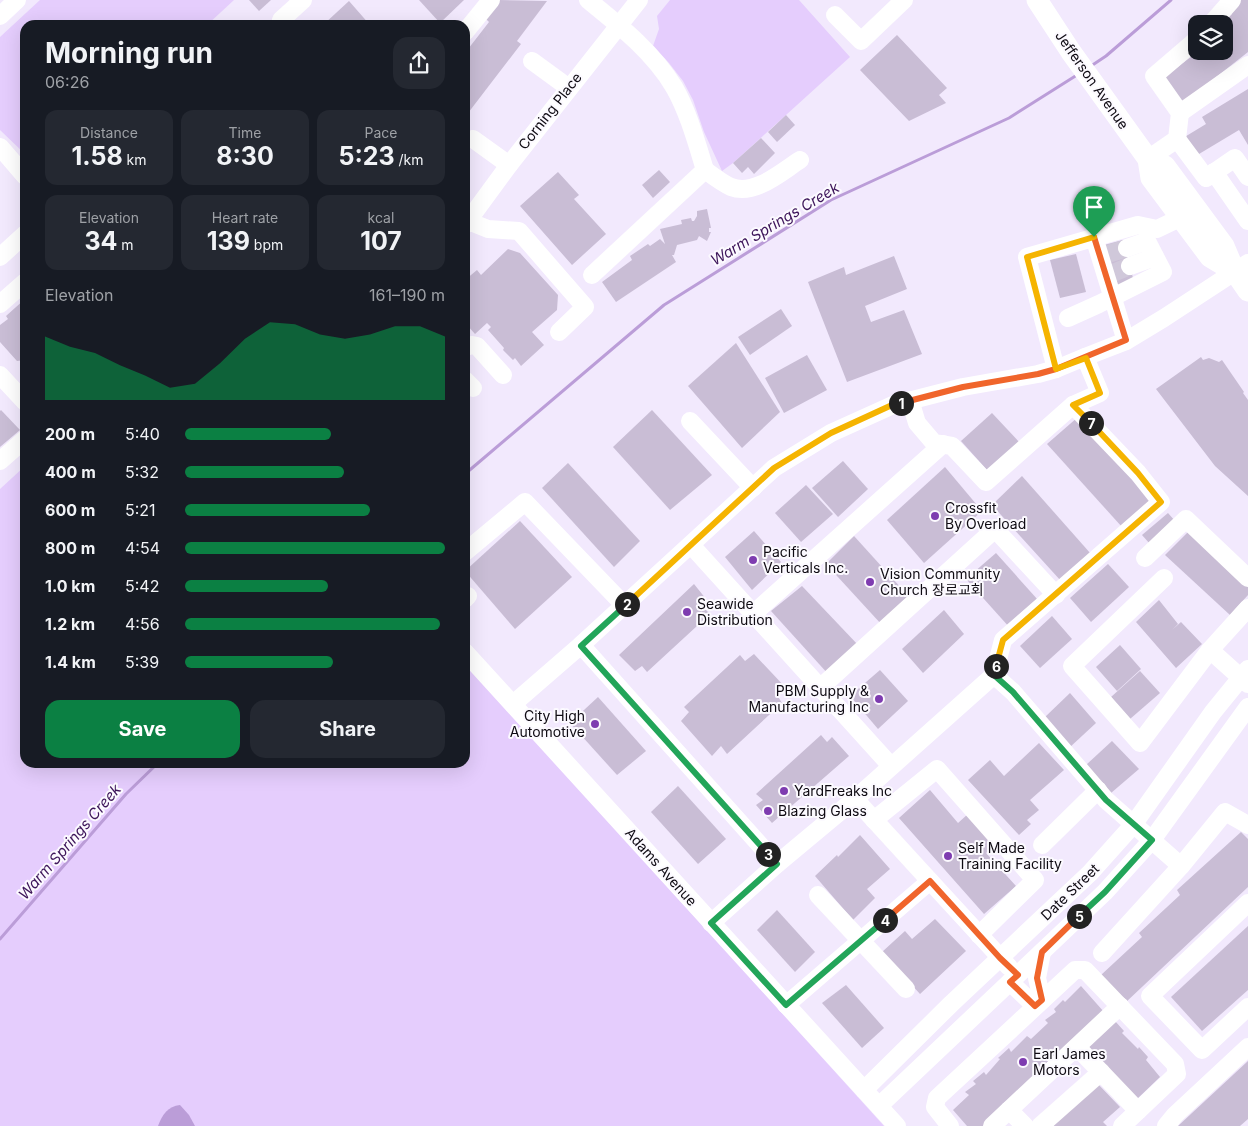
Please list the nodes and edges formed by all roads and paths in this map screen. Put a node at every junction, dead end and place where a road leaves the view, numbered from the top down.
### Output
1 (17, 0) edge
2 (302, 0) edge
3 (491, 0) edge
4 (588, 0) edge
5 (639, 0) edge
6 (904, 0) edge
7 (1037, 0) edge
8 (1232, 0) edge
9 (835, 15) dead end
10 (1219, 15) edge
11 (0, 16) edge
12 (281, 20) edge
13 (618, 25) junction
14 (470, 26) edge
15 (1188, 47) edge
16 (532, 62) dead end
17 (1248, 65) edge
18 (569, 88) junction
19 (1180, 113) junction
20 (472, 138) dead end
21 (1177, 138) junction
22 (0, 147) edge
23 (1148, 159) junction
24 (800, 160) dead end
25 (509, 165) junction
26 (20, 170) edge
27 (705, 170) junction
28 (1214, 172) junction
29 (1248, 177) edge
30 (470, 218) edge
31 (1180, 218) junction
32 (1248, 221) edge
33 (470, 224) edge
34 (1094, 237) junction
35 (20, 238) edge
36 (1127, 248) tunnel mouth
37 (1, 253) edge
38 (1155, 257) junction
39 (1130, 266) tunnel mouth
40 (1241, 268) edge
41 (592, 276) dead end
42 (20, 286) edge
43 (1248, 290) edge
44 (1113, 297) junction
45 (0, 304) edge
46 (1068, 318) dead end
47 (559, 332) dead end
48 (1126, 340) junction
49 (470, 345) edge
50 (1086, 358) junction
51 (1056, 369) junction
52 (0, 375) edge
53 (503, 375) dead end
54 (20, 397) edge
55 (910, 400) junction
56 (1073, 405) junction
57 (690, 421) dead end
58 (20, 443) edge
59 (943, 444) junction
60 (0, 461) edge
61 (753, 488) junction
62 (691, 545) junction
63 (470, 548) edge
64 (1145, 558) dead end
65 (1164, 578) dead end
66 (1248, 578) edge
67 (1056, 594) junction
68 (625, 606) junction
69 (1248, 608) edge
70 (753, 614) junction
71 (581, 646) junction
72 (1210, 650) junction
73 (470, 657) edge
74 (994, 675) junction
75 (1245, 677) edge
76 (820, 688) junction
77 (513, 704) junction
78 (1246, 712) edge
79 (891, 766) junction
80 (1098, 790) junction
81 (855, 799) junction
82 (874, 820) junction
83 (1134, 824) junction
84 (1248, 824) edge
85 (1152, 840) junction
86 (1042, 845) dead end
87 (777, 864) junction
88 (1181, 866) junction
89 (930, 881) junction
90 (818, 895) dead end
91 (1248, 904) edge
92 (711, 923) junction
93 (979, 935) junction
94 (860, 942) junction
95 (1042, 952) junction
96 (1102, 953) dead end
97 (1000, 958) junction
98 (1014, 978) junction
99 (906, 989) dead end
100 (1038, 1003) junction
101 (786, 1005) junction
102 (1120, 1006) junction
103 (1248, 1007) edge
104 (1077, 1047) junction
105 (1248, 1048) edge
106 (1101, 1072) junction
107 (864, 1090) junction
108 (878, 1106) junction
109 (1010, 1110) junction
110 (1138, 1111) junction
111 (897, 1126) edge
112 (950, 1126) edge
113 (992, 1126) edge
114 (1024, 1126) edge
115 (1040, 1126) edge
116 (1122, 1126) edge
117 (1166, 1126) edge

1 - 11 street
2 - 12 street
3 - 14 street
4 - 13 street
5 - 13 street, Corning Place
6 - 9 street
7 - 23 main road, Jefferson Avenue
8 - 10 street
13 - 18 street, Corning Place
13 - 27 street
15 - 19 street
16 - 18 street
17 - 19 street
18 - 25 street, Corning Place
19 - 21 street
20 - 25 street
21 - 23 street
21 - 28 street
22 - 26 street
23 - 31 main road, Jefferson Avenue
23 - 40 main road, Jefferson Avenue
24 - 27 street
25 - 30 street, Corning Place
27 - 41 street
28 - 29 street
28 - 32 street
31 - 34 street
31 - 40 main road, Jefferson Avenue
33 - 47 street
34 - 44 street
34 - 51 street
35 - 37 street
36 - 38 street
38 - 39 street
38 - 44 street
40 - 43 main road, Jefferson Avenue
40 - 48 street
42 - 45 street
44 - 46 street
44 - 48 street
48 - 50 street
49 - 53 street
50 - 51 street
50 - 56 street
51 - 55 street
52 - 54 street
55 - 59 street
55 - 61 street
56 - 59 street
56 - 67 street
57 - 61 street
58 - 60 street
59 - 70 street
61 - 62 street
62 - 68 street
62 - 70 street
63 - 68 street
64 - 66 street
65 - 72 street
67 - 74 street
67 - 76 street
68 - 71 street
69 - 72 street
70 - 76 street
71 - 77 street
71 - 87 street
72 - 75 street
73 - 77 street, Adams Avenue
74 - 79 street
74 - 80 street
75 - 83 street, Date Street
76 - 79 street
77 - 92 street, Adams Avenue
78 - 85 street, Date Street
79 - 81 street
80 - 83 street
80 - 86 street
81 - 82 street
81 - 87 street
82 - 89 street
82 - 93 street
83 - 85 street
83 - 97 street, Date Street
84 - 88 street
85 - 88 street
85 - 95 street, Date Street
87 - 92 street
88 - 96 street
89 - 93 street
89 - 94 street
90 - 94 street
91 - 103 street
92 - 101 street, Adams Avenue
93 - 97 street
94 - 99 street
94 - 101 street
95 - 98 street, Date Street
95 - 100 street
97 - 98 street
97 - 107 street, Date Street
98 - 100 street
98 - 108 street, Date Street
100 - 102 street
100 - 112 street
101 - 107 street, Adams Avenue
102 - 104 street
102 - 110 street
104 - 106 street
104 - 109 street
105 - 117 street
106 - 110 street
106 - 115 street
107 - 108 street, Adams Avenue
108 - 111 street, Adams Avenue
109 - 113 street
109 - 114 street
110 - 116 street

